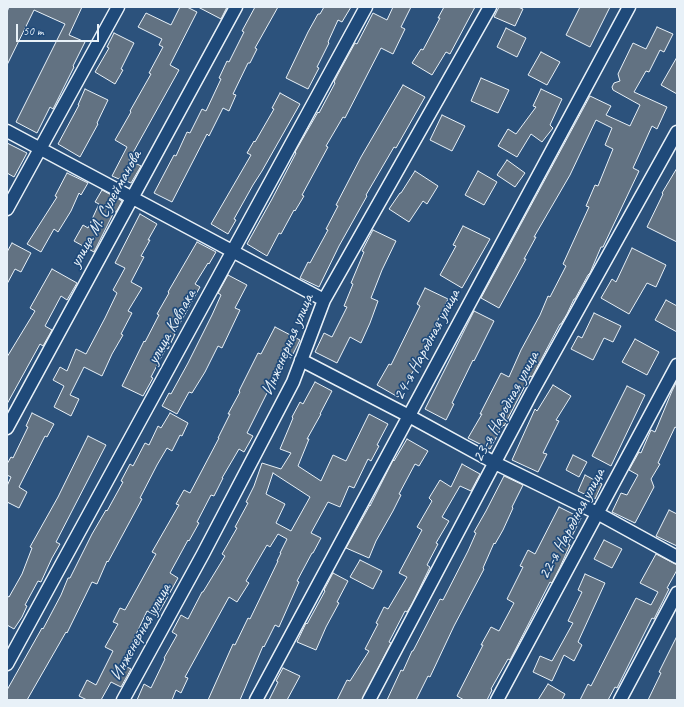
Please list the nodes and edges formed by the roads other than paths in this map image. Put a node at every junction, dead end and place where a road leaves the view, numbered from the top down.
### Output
1 (118, 7) edge
2 (236, 7) edge
3 (366, 7) edge
4 (490, 7) edge
5 (629, 7) edge
6 (7, 131) edge
7 (677, 132) edge
8 (40, 148) junction
9 (132, 197) junction
10 (7, 209) edge
11 (232, 251) junction
12 (324, 300) junction
13 (301, 360) junction
14 (677, 365) edge
15 (409, 416) junction
16 (7, 428) edge
17 (495, 463) junction
18 (597, 513) junction
19 (677, 557) edge
20 (677, 593) edge
21 (7, 664) edge
22 (123, 700) edge
23 (256, 700) edge
24 (369, 700) edge
25 (497, 700) edge
26 (620, 700) edge

1 - 8 street
2 - 9 street, улица М. Сулейманова
3 - 11 street, улица Ковпака
4 - 12 street, Инженерная улица
5 - 15 street, 24-я Народная улица
6 - 8 street
7 - 17 street, 23-я Народная улица
8 - 9 street
8 - 10 street
9 - 11 street
9 - 16 street, улица М. Сулейманова
11 - 12 street
11 - 21 street, улица Ковпака
12 - 13 street, Инженерная улица
13 - 15 street
13 - 22 street, Инженерная улица
14 - 18 street, 22-я Народная улица
15 - 17 street
15 - 23 street, 24-я Народная улица
17 - 18 street
17 - 24 street, 23-я Народная улица
18 - 19 street
18 - 25 street, 22-я Народная улица
20 - 26 street

